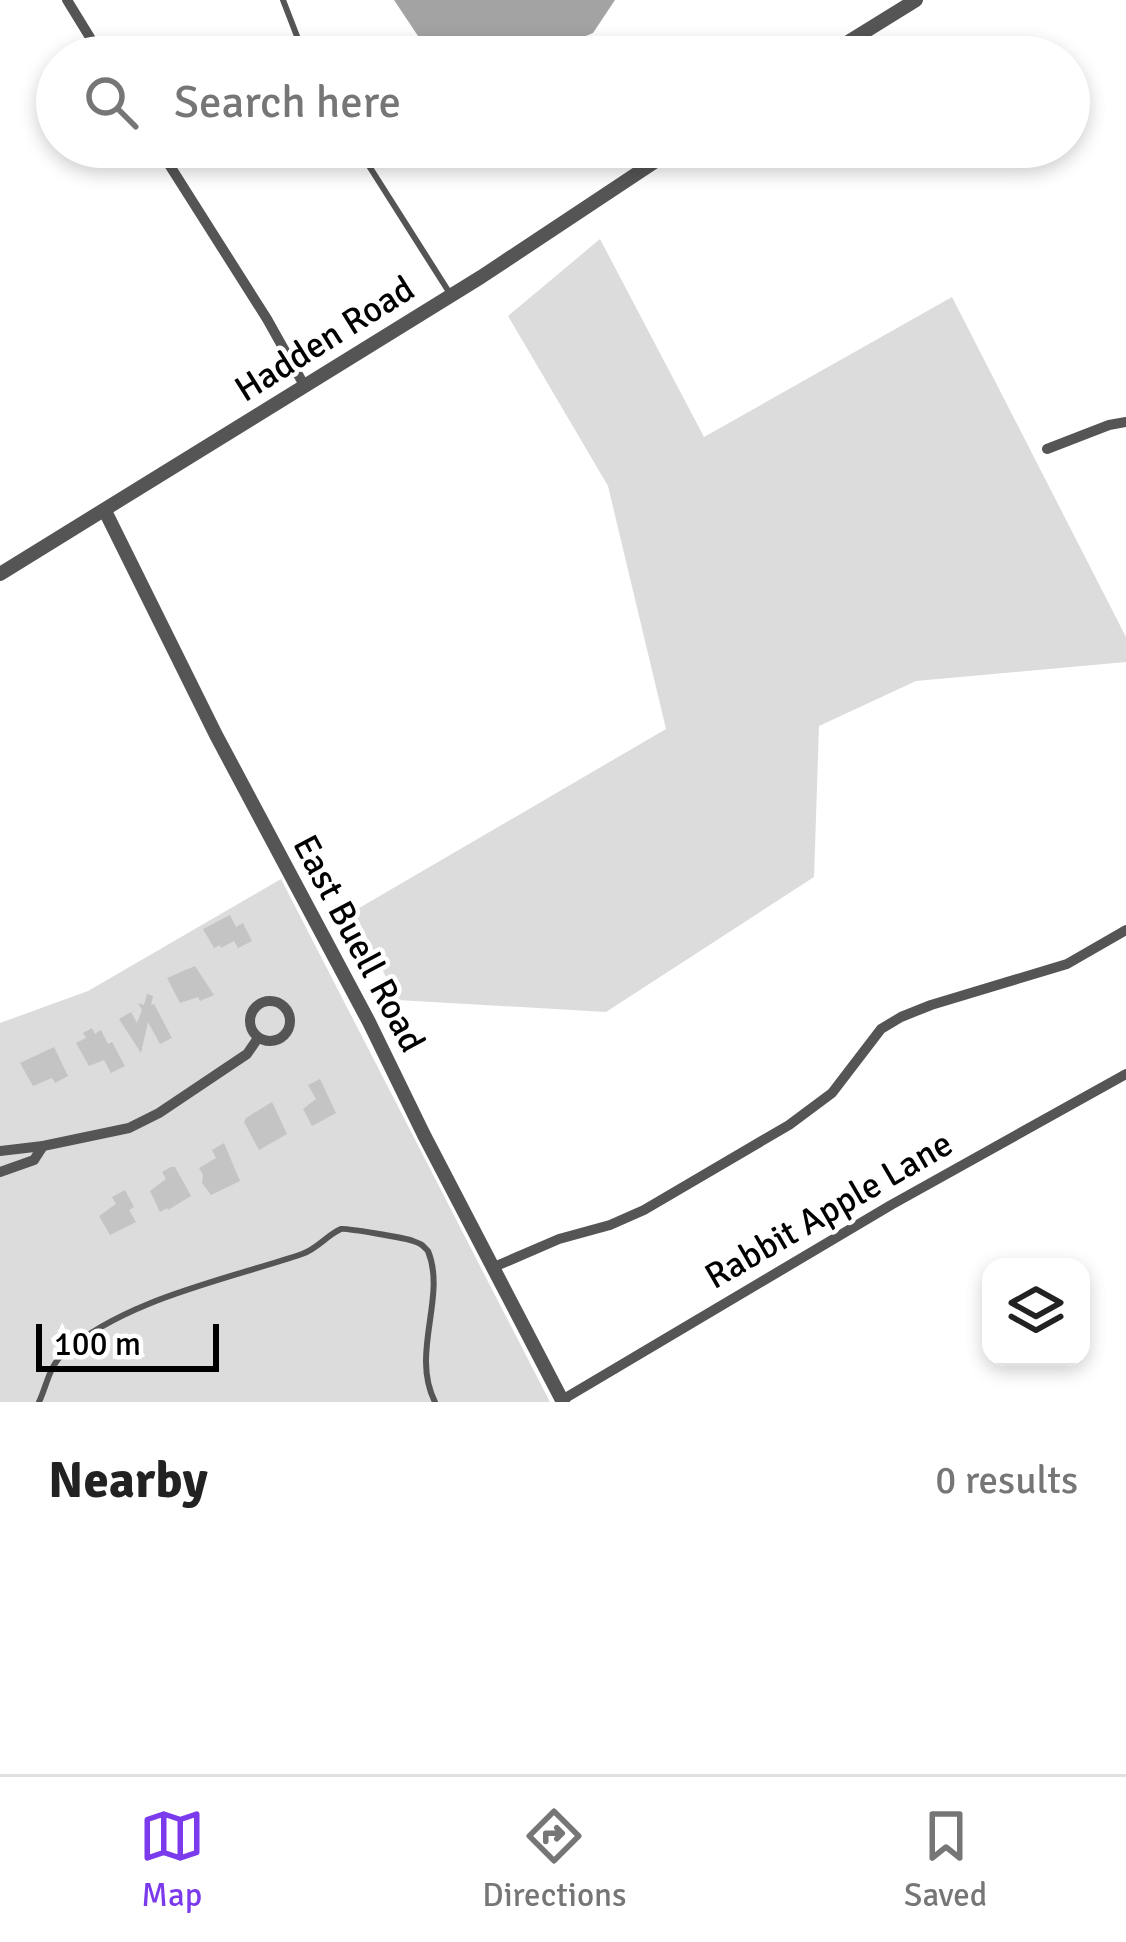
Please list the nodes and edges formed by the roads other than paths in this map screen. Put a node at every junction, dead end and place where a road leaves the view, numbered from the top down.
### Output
1 (68, 0) edge
2 (283, 0) edge
3 (916, 0) edge
4 (89, 36) edge
5 (296, 36) edge
6 (858, 36) edge
7 (171, 168) edge
8 (369, 168) edge
9 (646, 168) edge
10 (451, 295) junction
11 (304, 385) junction
12 (1126, 422) edge
13 (1047, 449) dead end
14 (104, 511) junction
15 (0, 574) edge
16 (1126, 930) edge
17 (258, 1038) dead end
18 (1126, 1074) edge
19 (43, 1146) junction
20 (0, 1151) edge
21 (0, 1172) edge
22 (494, 1267) junction
23 (563, 1401) edge
24 (39, 1402) edge
25 (435, 1402) edge

1 - 4 street
2 - 5 lane
3 - 6 street
7 - 11 street
8 - 10 lane
9 - 10 street, Hadden Road
10 - 11 street, Hadden Road
11 - 14 street, Hadden Road
12 - 13 street
14 - 15 street, Hadden Road
14 - 22 street, East Buell Road
16 - 22 street
17 - 19 street
18 - 23 street, Rabbit Apple Lane
19 - 20 street
19 - 21 street
22 - 23 street, East Buell Road
24 - 25 lane

